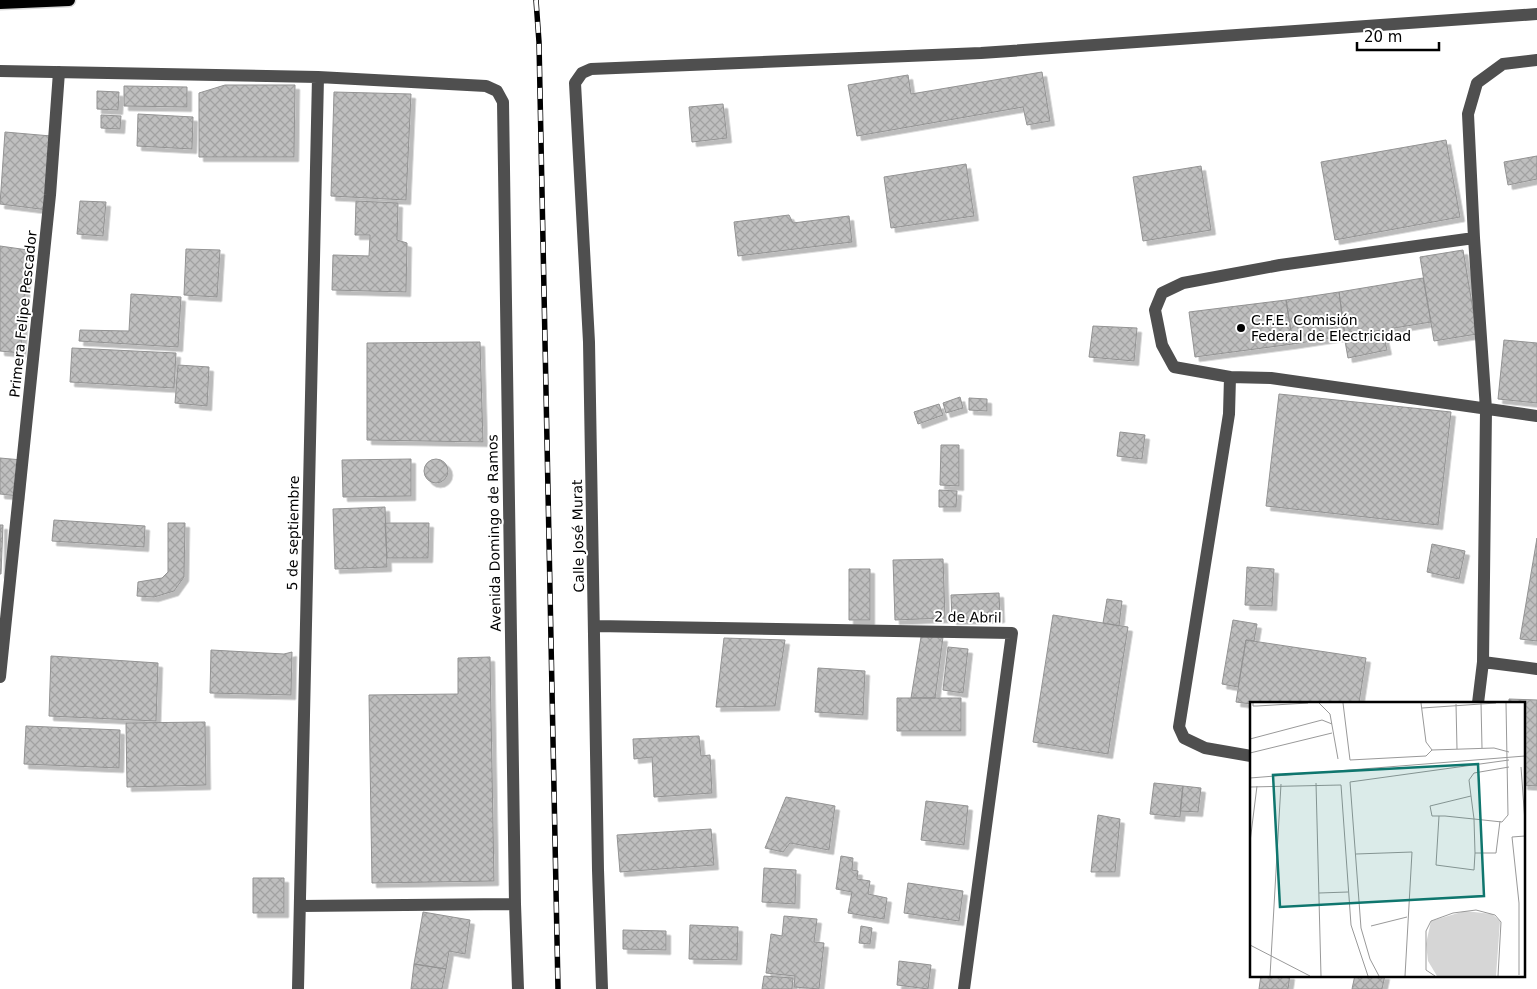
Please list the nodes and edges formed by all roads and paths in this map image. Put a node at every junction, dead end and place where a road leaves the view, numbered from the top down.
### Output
1 (70, 0) edge
2 (0, 3) edge
3 (1537, 14) edge
4 (1537, 60) edge
5 (0, 71) edge
6 (59, 72) junction
7 (318, 78) junction
8 (1474, 238) junction
9 (1230, 377) junction
10 (1486, 409) junction
11 (1537, 416) edge
12 (595, 626) junction
13 (1483, 662) junction
14 (1537, 669) edge
15 (0, 677) edge
16 (1478, 702) edge
17 (1250, 756) edge
18 (515, 904) junction
19 (300, 906) junction
20 (298, 989) edge
21 (518, 989) edge
22 (602, 989) edge
23 (964, 989) edge

1 - 2 main road
3 - 12 street, Calle José Murat
4 - 8 street
5 - 6 street
6 - 7 street
6 - 15 street, Primera Felipe Pescador
7 - 18 street, Avenida Domingo de Ramos
7 - 19 street, 5 de septiembre
8 - 9 street
8 - 10 street
9 - 10 street
9 - 17 street
10 - 11 street
10 - 13 street
12 - 22 street, Calle José Murat
12 - 23 street, 2 de Abril
13 - 14 street
13 - 16 street
18 - 19 street
18 - 21 street, Avenida Domingo de Ramos
19 - 20 street, 5 de septiembre

